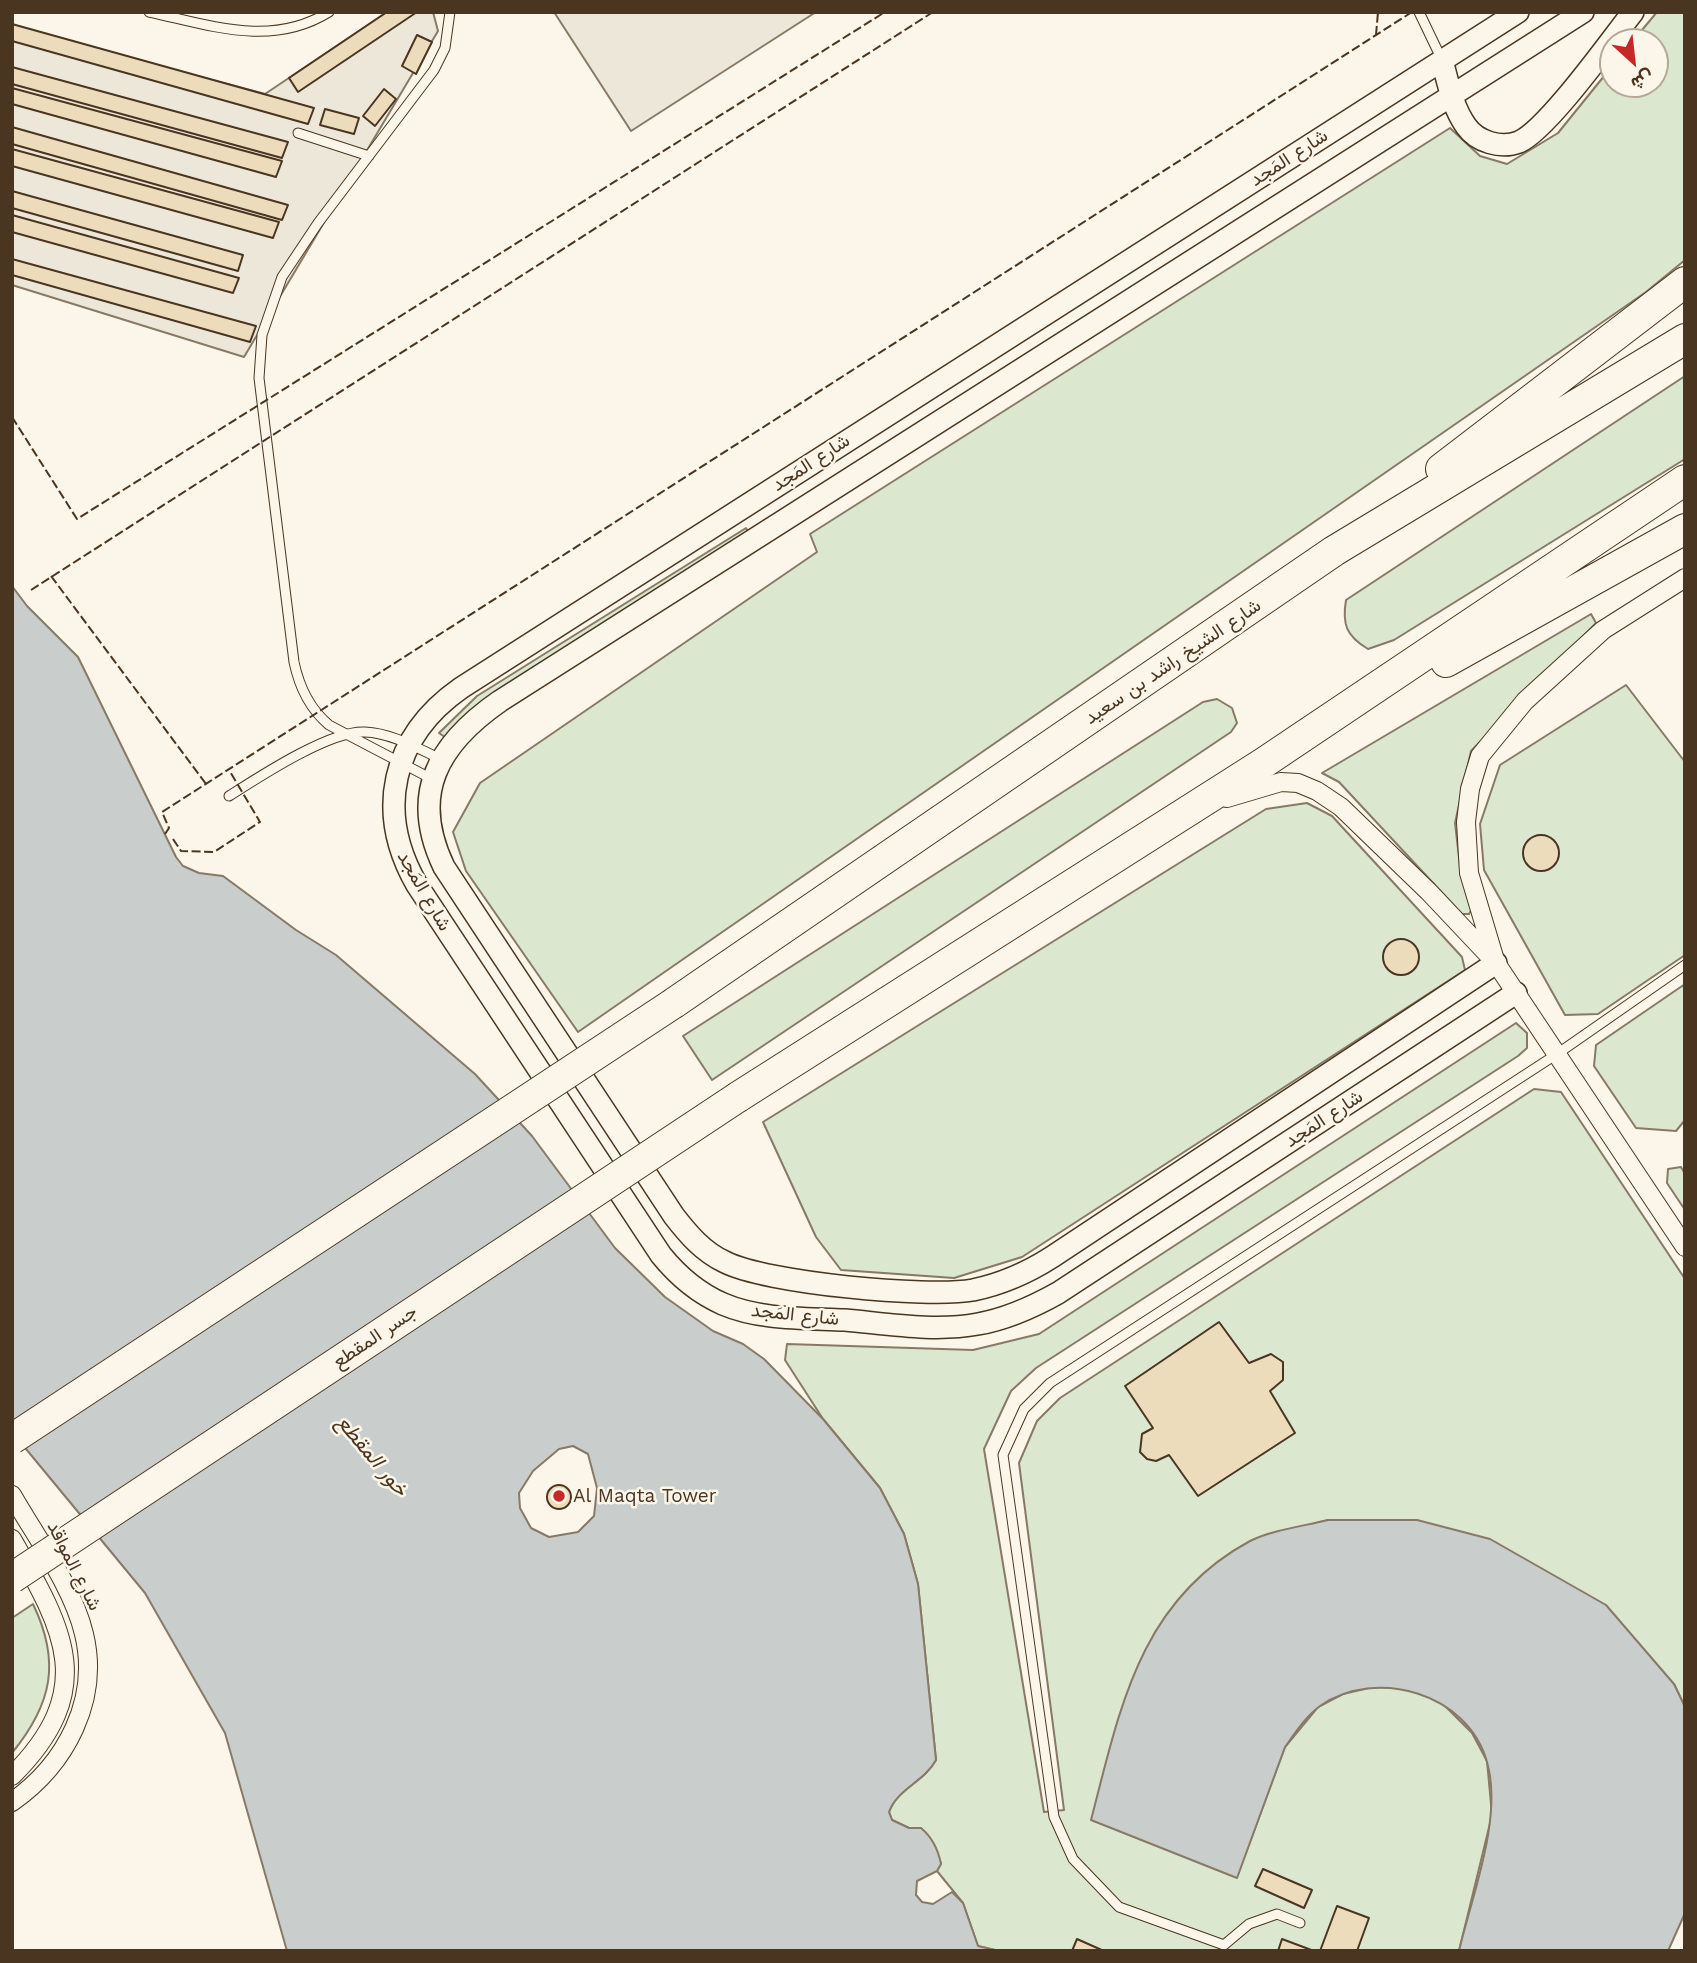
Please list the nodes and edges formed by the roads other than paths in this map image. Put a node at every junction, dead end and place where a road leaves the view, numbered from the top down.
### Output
1 (149, 12) edge
2 (329, 12) edge
3 (450, 12) edge
4 (1419, 12) edge
5 (1518, 12) edge
6 (1583, 12) edge
7 (1633, 12) edge
8 (1442, 60) junction
9 (1452, 96) junction
10 (298, 133) dead end
11 (369, 156) junction
12 (1685, 282) edge
13 (1685, 339) edge
14 (1685, 480) edge
15 (1685, 529) edge
16 (1334, 551) junction
17 (1685, 578) edge
18 (348, 734) junction
19 (409, 743) junction
20 (441, 759) junction
21 (400, 763) junction
22 (1262, 764) junction
23 (432, 779) junction
24 (229, 796) dead end
25 (1178, 817) junction
26 (1496, 963) junction
27 (1685, 965) edge
28 (1516, 993) junction
29 (1557, 1054) junction
30 (1685, 1247) edge
31 (12, 1439) edge
32 (12, 1495) edge
33 (12, 1539) edge
34 (12, 1577) edge
35 (12, 1776) edge
36 (12, 1802) edge
37 (1300, 1923) dead end

1 - 2 lane
3 - 11 lane
4 - 8 lane
5 - 8 street, شارع المَجد
6 - 9 street, شارع المَجد
7 - 9 street
8 - 9 street
8 - 19 street, شارع المَجد
9 - 20 street, شارع المَجد
10 - 11 lane
11 - 18 lane
12 - 16 highway
13 - 16 highway, شارع الشيخ راشد بن سعيد
14 - 22 highway
15 - 22 highway
16 - 31 highway, شارع الشيخ راشد بن سعيد, bridge
17 - 26 street
18 - 19 lane
18 - 21 lane
18 - 24 lane
19 - 20 lane
19 - 21 street, شارع المَجد
20 - 23 street, شارع المَجد
21 - 23 lane
21 - 28 street, شارع المَجد
22 - 25 highway
23 - 26 street, شارع المَجد
25 - 26 street
25 - 34 highway, جسر المقطع, bridge
26 - 28 street
27 - 29 lane
28 - 29 street
29 - 30 street
29 - 37 lane
32 - 36 street, شارع المواقد
33 - 35 street, شارع المواقد

